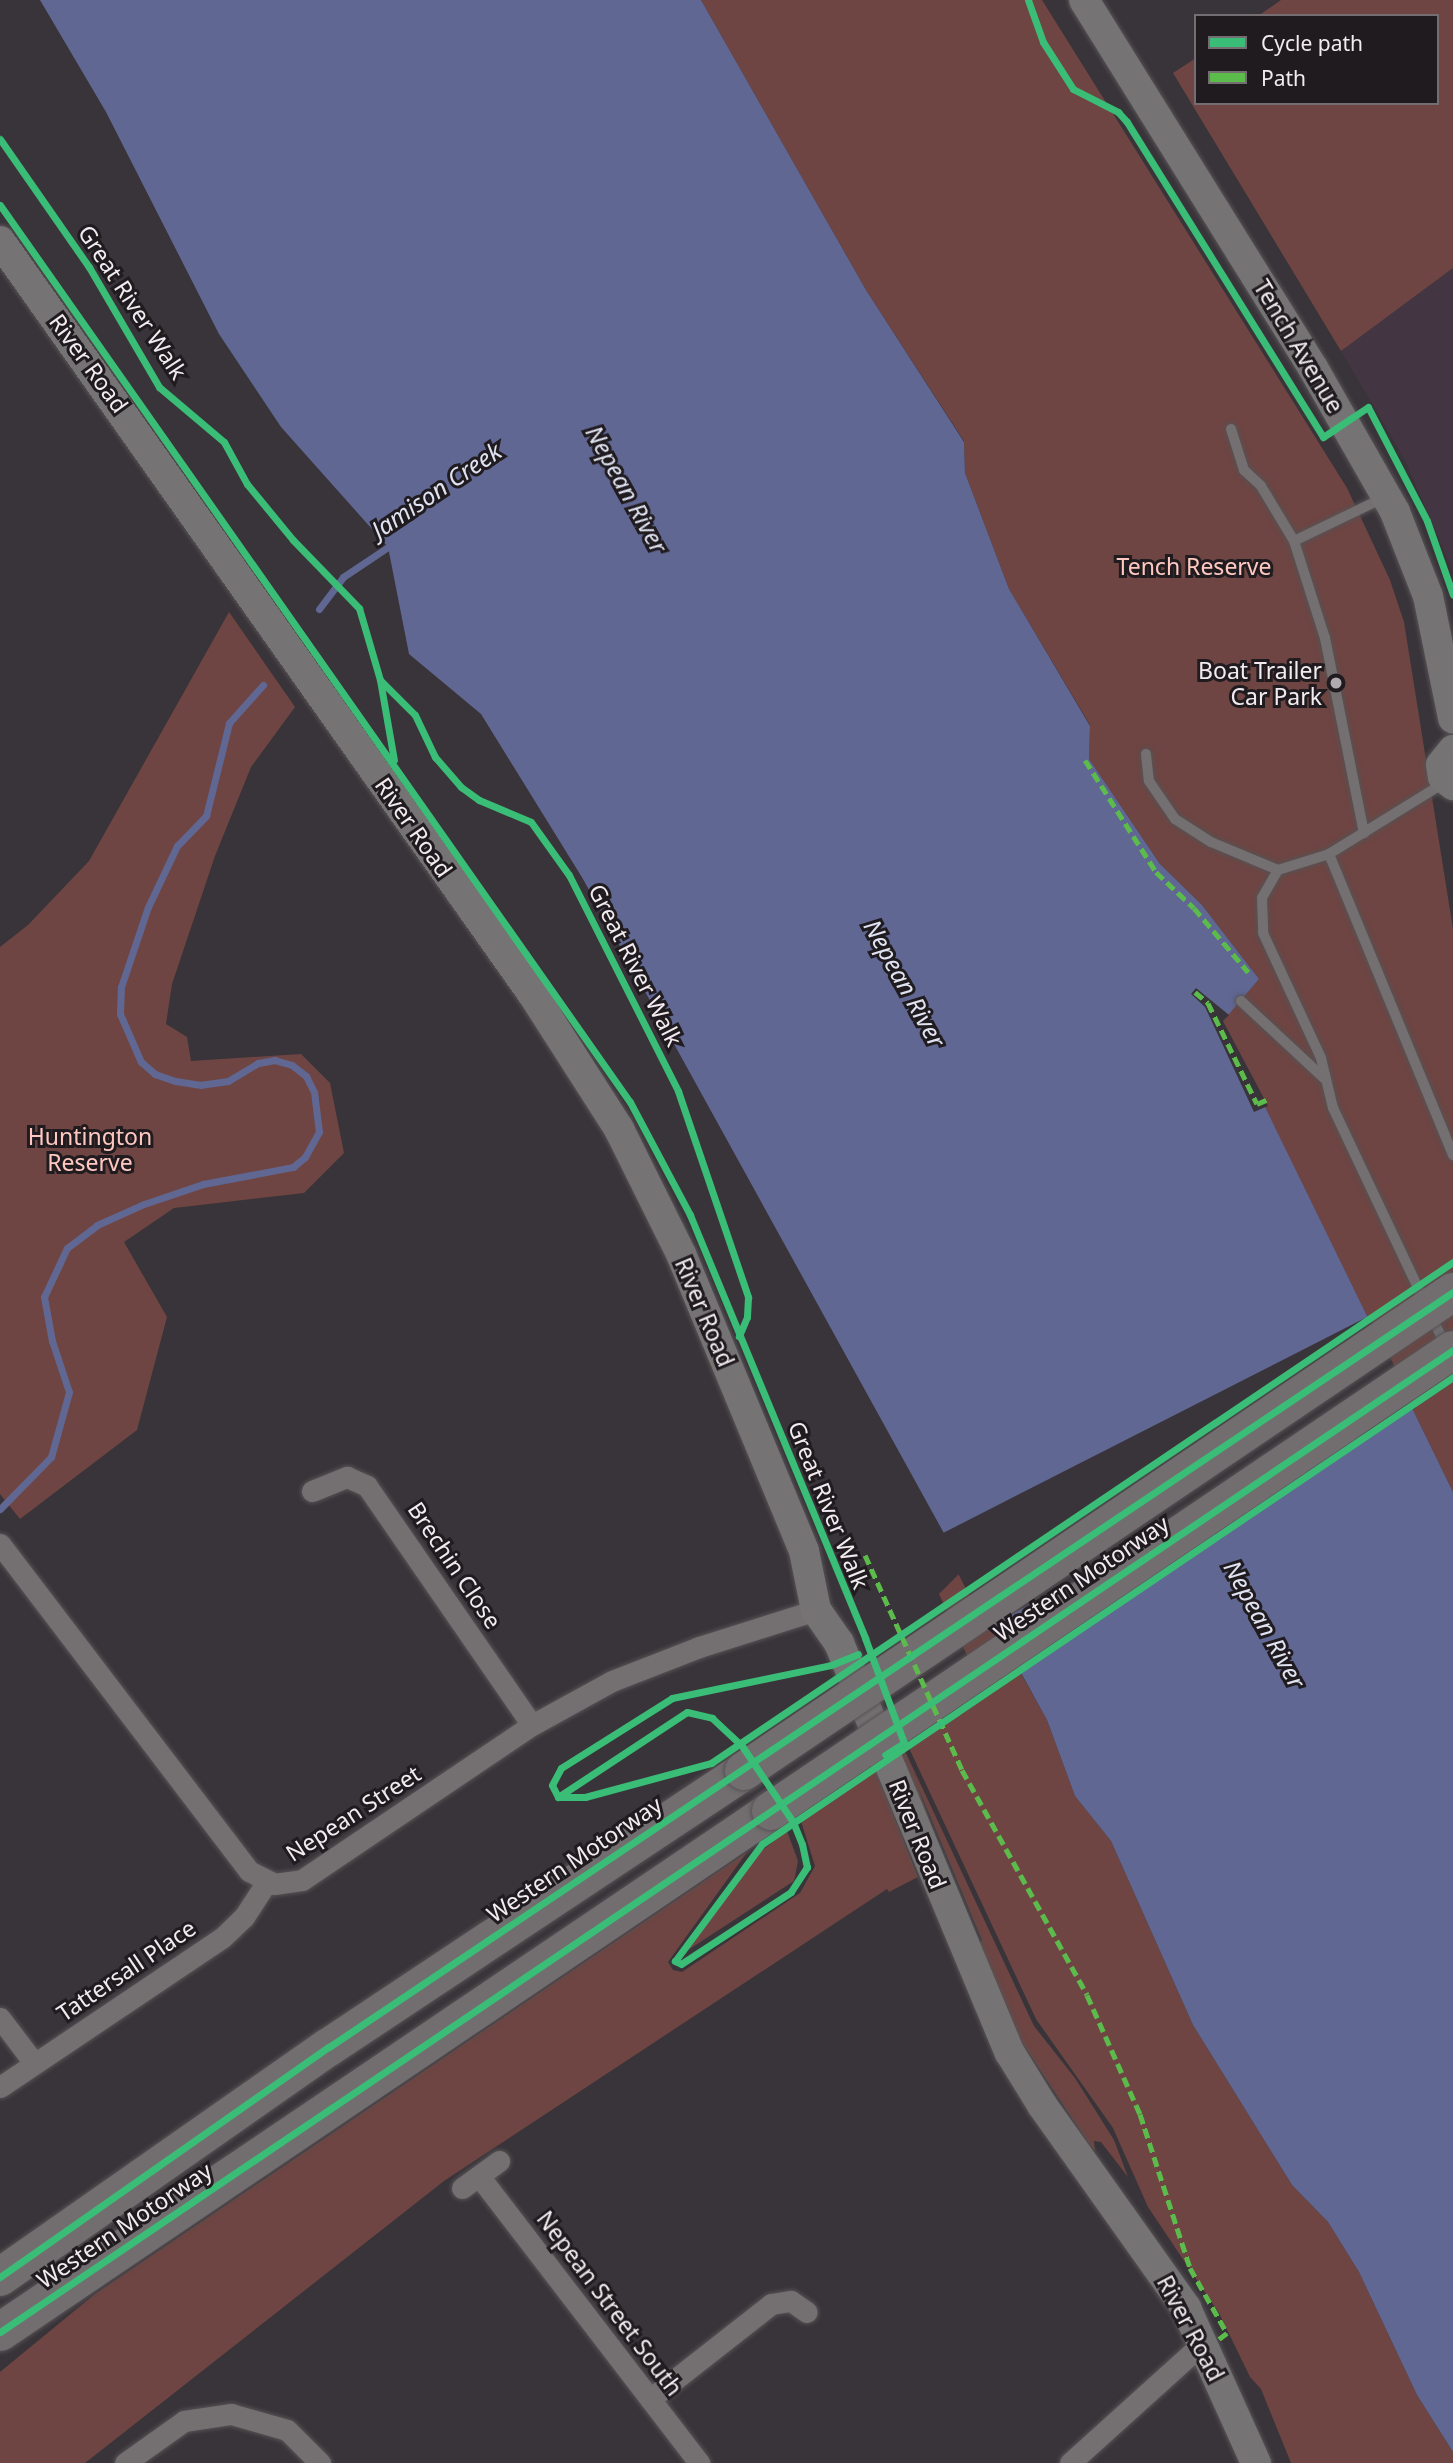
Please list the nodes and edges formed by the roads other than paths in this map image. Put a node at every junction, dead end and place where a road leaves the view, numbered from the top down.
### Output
1 (1084, 0) edge
2 (0, 242) edge
3 (1231, 429) dead end
4 (1387, 496) junction
5 (1294, 541) junction
6 (1453, 718) edge
7 (1453, 750) edge
8 (1146, 754) dead end
9 (1450, 783) edge
10 (1364, 833) junction
11 (1329, 854) junction
12 (1278, 870) junction
13 (1241, 1000) dead end
14 (1327, 1081) junction
15 (1453, 1155) edge
16 (1453, 1292) edge
17 (1453, 1350) edge
18 (1453, 1362) edge
19 (312, 1491) dead end
20 (0, 1544) edge
21 (816, 1610) junction
22 (531, 1725) junction
23 (267, 1883) junction
24 (0, 2018) edge
25 (34, 2063) junction
26 (0, 2087) edge
27 (499, 2161) dead end
28 (6, 2272) edge
29 (38, 2306) junction
30 (807, 2312) dead end
31 (0, 2332) edge
32 (1203, 2343) junction
33 (0, 2346) edge
34 (650, 2399) junction
35 (125, 2463) edge
36 (320, 2463) edge
37 (699, 2463) edge
38 (1070, 2463) edge
39 (1255, 2463) edge

1 - 4 street, Tench Avenue
2 - 21 street, River Road
3 - 5 lane
4 - 5 lane
4 - 6 street, Tench Avenue
5 - 10 lane
7 - 9 street
8 - 12 lane
9 - 10 lane
10 - 11 lane
11 - 12 lane
11 - 15 lane
12 - 14 lane
13 - 14 lane
14 - 18 lane
16 - 28 highway, Western Motorway, bridge
17 - 29 highway, Western Motorway, bridge
19 - 22 street, Brechin Close
20 - 23 street, Nepean Street
21 - 22 street, Nepean Street
21 - 32 street, River Road
22 - 23 street, Nepean Street
23 - 25 street, Tattersall Place
24 - 25 street
25 - 26 street, Tattersall Place
27 - 34 street, Nepean Street South
29 - 31 highway, Western Motorway
29 - 33 highway
30 - 34 street
32 - 38 street
32 - 39 street, River Road
34 - 37 street, Nepean Street South
35 - 36 street

